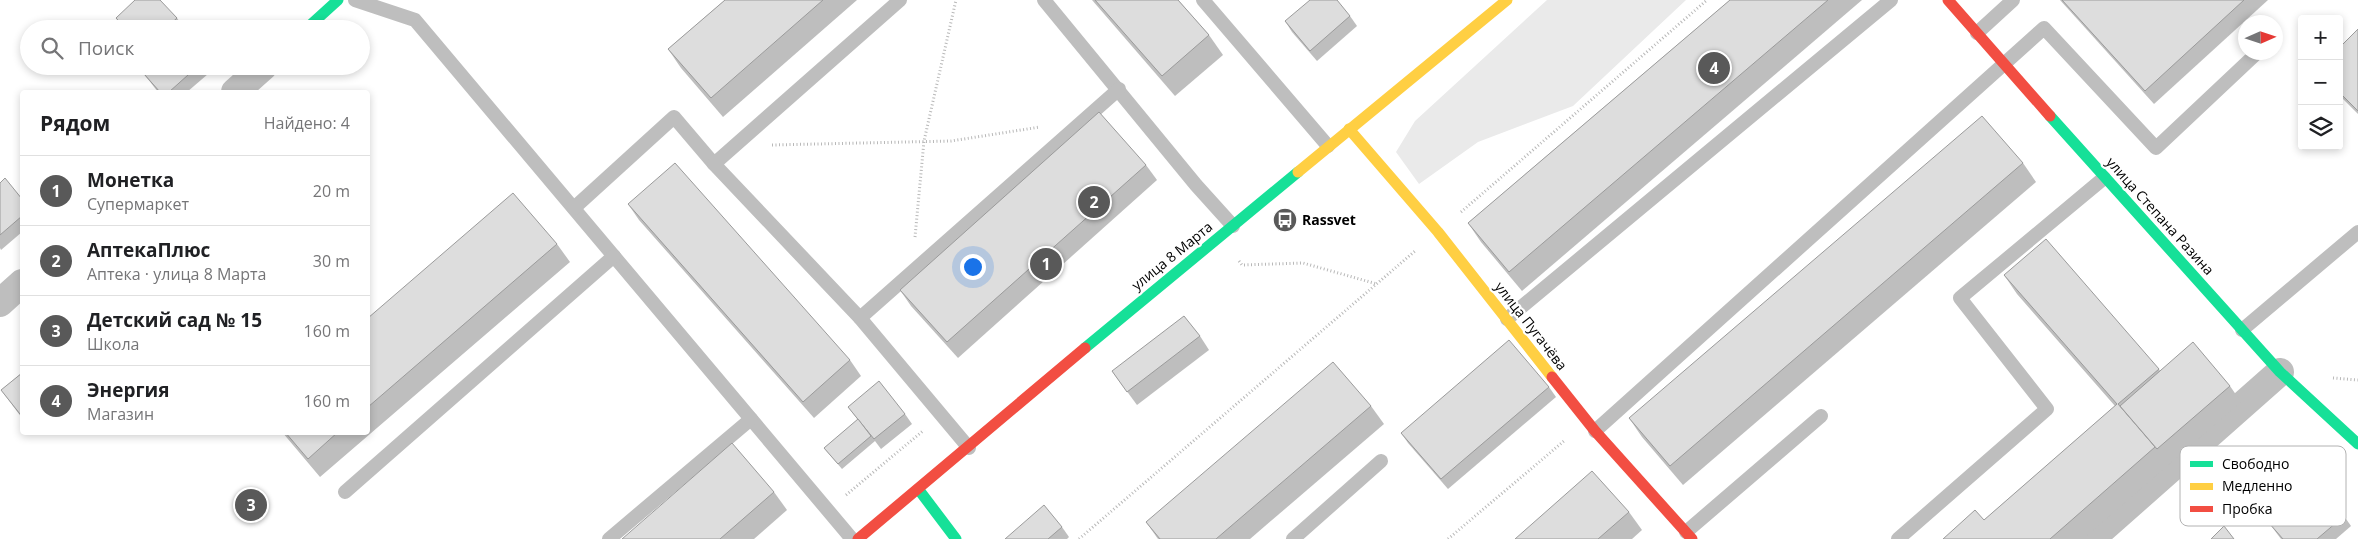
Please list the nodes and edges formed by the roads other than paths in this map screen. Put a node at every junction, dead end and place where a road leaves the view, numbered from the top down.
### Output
1 (338, 0) edge
2 (355, 0) edge
3 (900, 0) edge
4 (1044, 0) edge
5 (1203, 0) edge
6 (1507, 0) edge
7 (1891, 0) edge
8 (1948, 0) edge
9 (2013, 0) edge
10 (316, 20) edge
11 (1977, 33) junction
12 (2250, 60) edge
13 (2005, 65) junction
14 (254, 75) edge
15 (1119, 89) junction
16 (237, 90) edge
17 (1349, 129) junction
18 (1328, 146) junction
19 (714, 164) junction
20 (2104, 178) junction
21 (574, 208) junction
22 (1233, 226) junction
23 (2358, 232) edge
24 (614, 256) junction
25 (20, 285) edge
26 (0, 303) edge
27 (860, 318) junction
28 (1507, 319) junction
29 (2242, 330) junction
30 (2280, 372) junction
31 (1821, 416) dead end
32 (750, 419) junction
33 (1591, 426) junction
34 (2358, 444) edge
35 (2196, 446) edge
36 (969, 448) junction
37 (2180, 460) edge
38 (1381, 461) dead end
39 (919, 490) junction
40 (345, 492) dead end
41 (1689, 536) edge
42 (609, 539) edge
43 (852, 539) edge
44 (858, 539) edge
45 (956, 539) edge
46 (1293, 539) edge
47 (1898, 539) edge
48 (2091, 539) edge

1 - 10 street
2 - 21 lane
3 - 19 lane
4 - 15 lane
5 - 18 lane
6 - 17 street, улица 8 Марта
7 - 28 lane
8 - 11 street, улица Степана Разина
9 - 11 lane
11 - 13 street, улица Степана Разина
12 - 13 lane
13 - 20 street, улица Степана Разина
13 - 33 lane
14 - 16 street
15 - 22 lane
15 - 27 lane
17 - 18 street, улица 8 Марта
17 - 28 street, улица Пугачёва
18 - 22 street, улица 8 Марта
19 - 21 lane
19 - 27 lane
20 - 29 street, улица Степана Разина
20 - 47 lane
21 - 24 lane
22 - 36 street, улица 8 Марта
23 - 29 lane
24 - 32 lane
24 - 40 lane
25 - 26 street
27 - 36 lane
28 - 33 street, улица Пугачёва
29 - 30 street, улица Степана Разина
30 - 34 street, улица Степана Разина
30 - 35 street
31 - 41 lane
32 - 42 lane
32 - 43 lane
33 - 41 street, улица Пугачёва
36 - 39 street, улица 8 Марта
37 - 48 street
38 - 46 lane
39 - 44 street, улица 8 Марта
39 - 45 street

